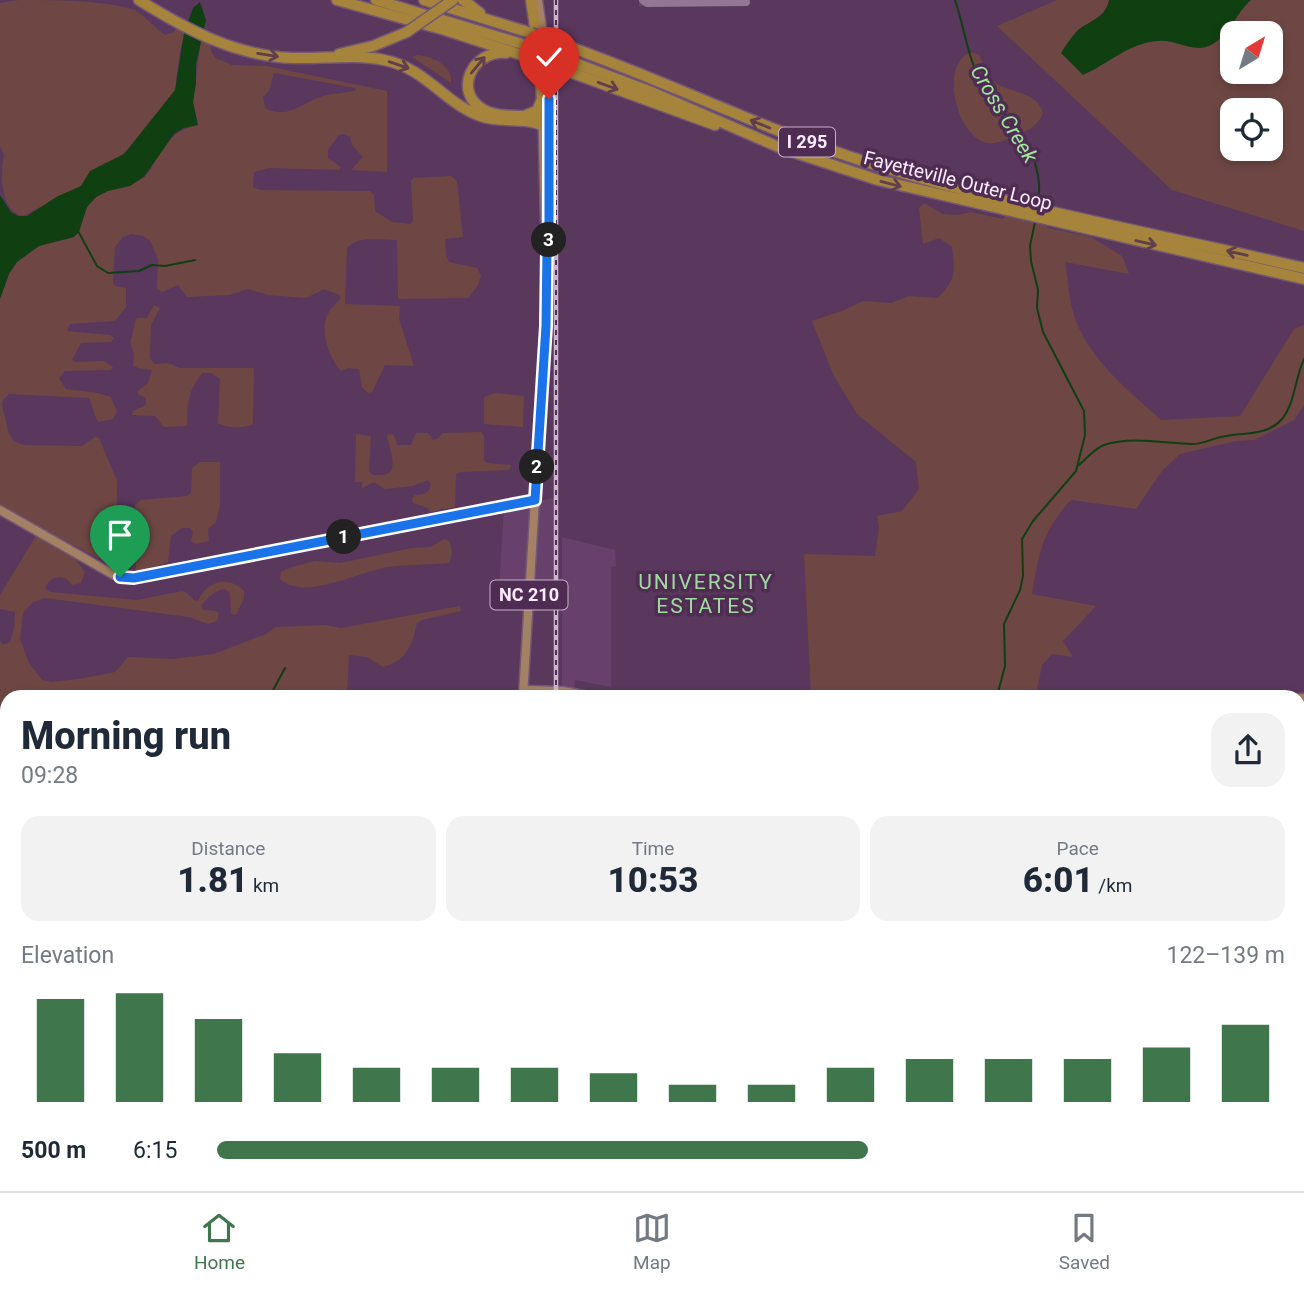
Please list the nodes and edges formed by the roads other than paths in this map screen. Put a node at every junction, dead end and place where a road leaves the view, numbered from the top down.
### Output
1 (130, 0) edge
2 (139, 0) edge
3 (337, 0) edge
4 (376, 0) edge
5 (424, 0) edge
6 (453, 0) edge
7 (463, 0) edge
8 (531, 0) edge
9 (538, 0) edge
10 (154, 9) junction
11 (496, 22) junction
12 (521, 54) junction
13 (307, 58) junction
14 (567, 65) junction
15 (542, 99) junction
16 (522, 115) junction
17 (545, 121) junction
18 (987, 201) junction
19 (1080, 222) junction
20 (1304, 268) edge
21 (1304, 279) edge
22 (535, 500) junction
23 (0, 510) edge
24 (523, 690) edge

1 - 10 highway
2 - 10 highway
3 - 12 highway
4 - 14 highway, Fayetteville Outer Loop / I 295, bridge
5 - 11 highway, Fayetteville Outer Loop / I 295
6 - 13 highway, bridge
7 - 11 highway
8 - 15 highway, NC 210
9 - 17 main road, NC 210
10 -> 13 highway
18 -> 11 highway, Fayetteville Outer Loop / I 295, bridge
12 - 14 highway, bridge
16 -> 12 highway
13 -> 17 highway
14 -> 18 highway, Fayetteville Outer Loop / I 295
15 - 16 highway
15 - 17 main road, NC 210
16 - 17 highway
17 - 22 main road, NC 210
18 - 19 highway, Fayetteville Outer Loop / I 295
20 -> 19 highway, Fayetteville Outer Loop / I 295
19 -> 21 highway, Fayetteville Outer Loop / I 295
22 - 23 main road
22 - 24 main road, NC 210

